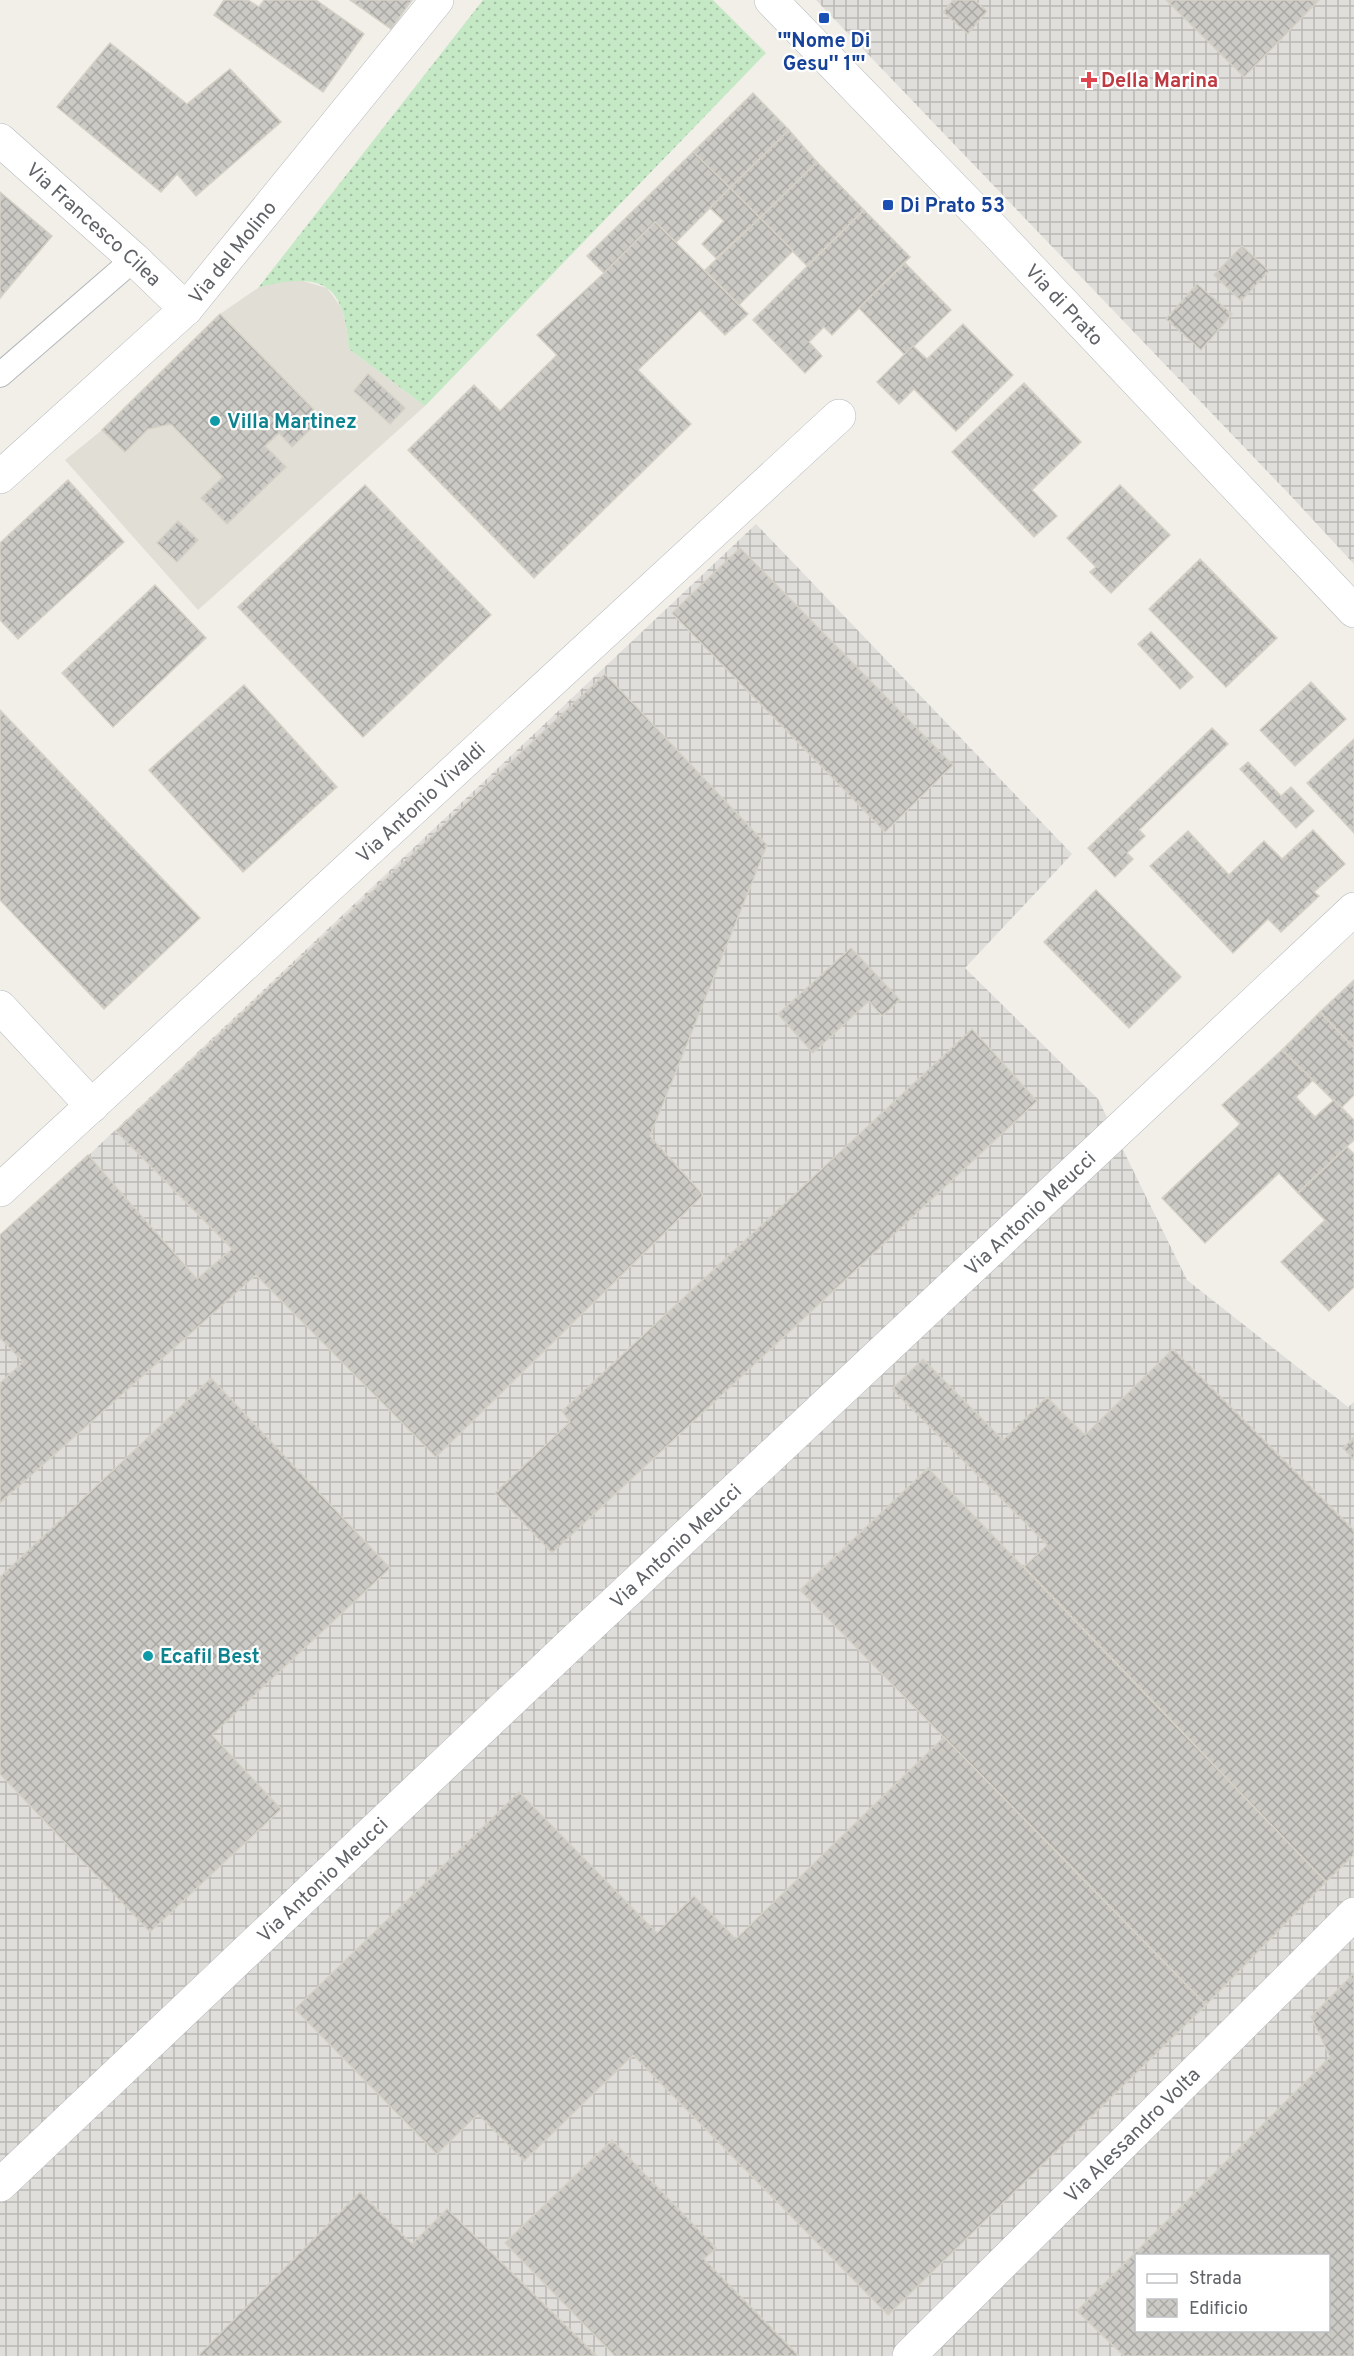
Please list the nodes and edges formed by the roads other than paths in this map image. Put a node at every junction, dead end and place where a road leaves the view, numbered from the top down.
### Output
1 (437, 0) edge
2 (771, 0) edge
3 (0, 140) edge
4 (134, 259) junction
5 (186, 309) junction
6 (0, 375) edge
7 (839, 416) dead end
8 (0, 477) edge
9 (1354, 611) edge
10 (1354, 909) edge
11 (0, 1007) edge
12 (92, 1106) junction
13 (0, 1190) edge
14 (1354, 1914) edge
15 (0, 2185) edge
16 (909, 2356) edge

1 - 5 street, Via del Molino
2 - 9 street, Via di Prato
3 - 4 street, Via Francesco Cilea
4 - 5 street, Via Francesco Cilea
4 - 6 lane
5 - 8 street, Via del Molino
7 - 12 street, Via Antonio Vivaldi
10 - 15 street, Via Antonio Meucci
11 - 12 street
12 - 13 street, Via Antonio Vivaldi
14 - 16 street, Via Alessandro Volta

